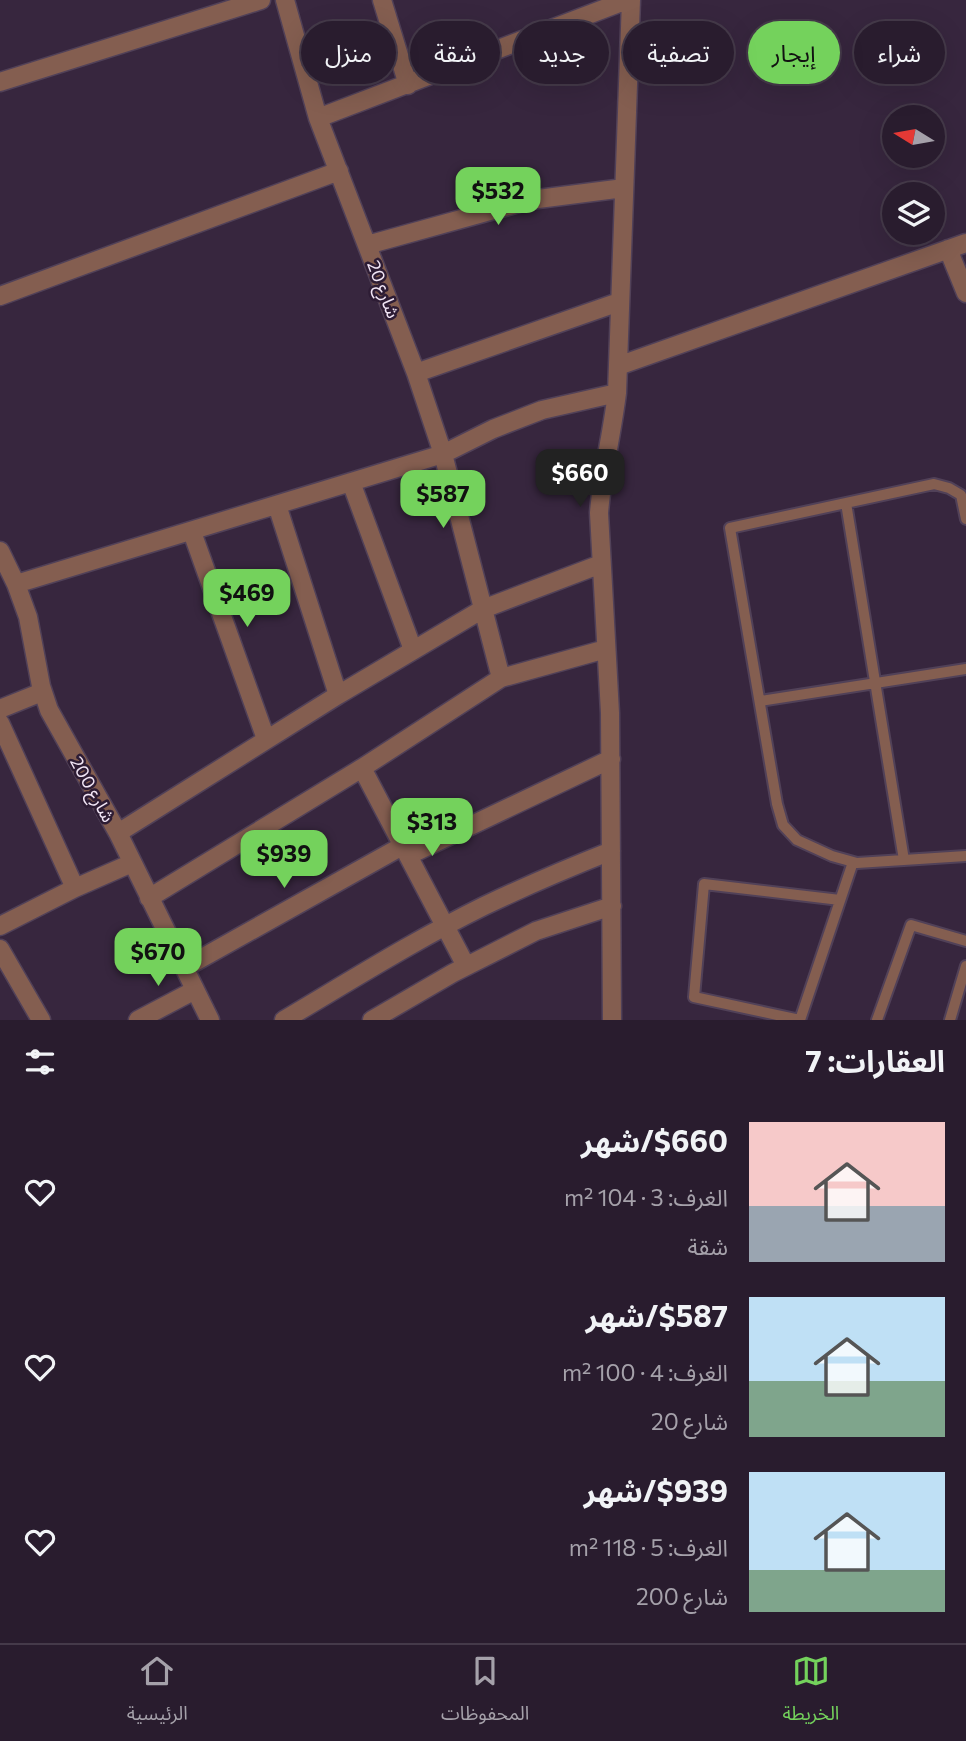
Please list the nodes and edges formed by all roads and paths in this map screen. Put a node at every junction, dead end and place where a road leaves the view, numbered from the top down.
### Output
1 (261, 0) edge
2 (285, 0) edge
3 (382, 0) edge
4 (629, 0) edge
5 (0, 82) edge
6 (408, 85) junction
7 (318, 118) junction
8 (339, 171) junction
9 (624, 188) junction
10 (966, 243) edge
11 (367, 245) junction
12 (948, 249) junction
13 (966, 293) edge
14 (0, 296) edge
15 (620, 302) junction
16 (618, 366) junction
17 (416, 373) junction
18 (617, 393) junction
19 (443, 454) junction
20 (351, 482) junction
21 (846, 503) junction
22 (277, 505) junction
23 (966, 519) edge
24 (192, 532) junction
25 (0, 551) edge
26 (601, 564) junction
27 (16, 584) junction
28 (483, 610) junction
29 (606, 649) junction
30 (412, 650) junction
31 (966, 669) edge
32 (501, 678) junction
33 (876, 683) junction
34 (42, 692) junction
35 (338, 695) junction
36 (760, 701) junction
37 (0, 709) edge
38 (0, 723) edge
39 (266, 739) junction
40 (611, 759) junction
41 (362, 768) junction
42 (118, 833) junction
43 (406, 850) junction
44 (611, 851) junction
45 (966, 856) edge
46 (904, 860) junction
47 (853, 862) junction
48 (132, 863) junction
49 (75, 888) junction
50 (149, 898) junction
51 (840, 900) junction
52 (612, 906) junction
53 (0, 926) edge
54 (445, 928) junction
55 (966, 941) edge
56 (0, 949) edge
57 (466, 966) junction
58 (966, 966) edge
59 (184, 968) junction
60 (195, 990) junction
61 (41, 1020) edge
62 (138, 1020) edge
63 (210, 1020) edge
64 (284, 1020) edge
65 (372, 1020) edge
66 (612, 1020) edge
67 (877, 1020) edge
68 (950, 1020) edge

1 - 5 street
2 - 7 street, شارع 20
3 - 6 street
4 - 6 street
4 - 9 street
6 - 7 street
7 - 8 street, شارع 20
8 - 11 street, شارع 20
8 - 14 street
9 - 11 street
9 - 15 street
10 - 12 street
11 - 17 street, شارع 20
12 - 13 street
12 - 16 street
15 - 16 street
15 - 17 street
16 - 18 street
17 - 19 street, شارع 20
18 - 19 street
18 - 26 street
19 - 20 street
19 - 28 street, شارع 20
20 - 22 street
20 - 30 street
21 - 23 lane
21 - 33 lane
21 - 36 lane
22 - 24 street
22 - 35 street
24 - 27 street
24 - 39 street
25 - 27 street, شارع 200
26 - 28 street
26 - 29 street
27 - 34 street, شارع 200
28 - 30 street
28 - 32 street, شارع 20
29 - 32 street
29 - 40 street
30 - 35 street
31 - 33 lane
32 - 41 street
33 - 36 lane
33 - 46 lane
34 - 37 street
34 - 42 street, شارع 200
35 - 39 street
36 - 47 lane
38 - 49 street
39 - 42 street
40 - 43 street
40 - 44 street
41 - 43 street
41 - 50 street
42 - 48 street, شارع 200
43 - 54 street
43 - 59 street
44 - 52 street
44 - 54 street
45 - 46 lane
46 - 47 lane
47 - 51 lane
48 - 49 street
48 - 50 street, شارع 200
49 - 53 street
50 - 59 street, شارع 200
51 - 51 lane
52 - 57 street
52 - 66 street
54 - 57 street
54 - 64 street
55 - 67 lane
56 - 61 street
57 - 65 street
58 - 68 lane
59 - 60 street, شارع 200
60 - 62 street
60 - 63 street, شارع 200

